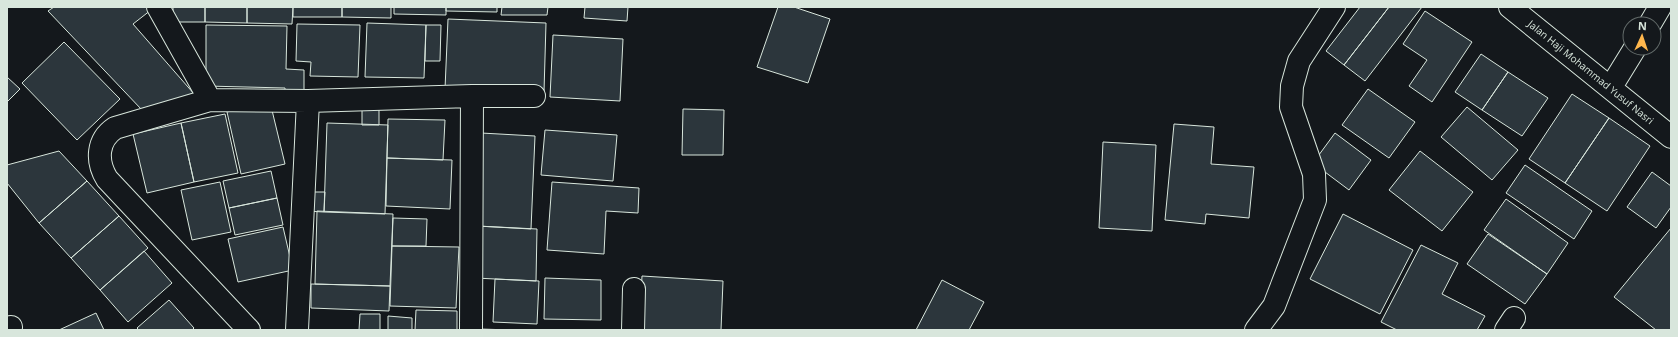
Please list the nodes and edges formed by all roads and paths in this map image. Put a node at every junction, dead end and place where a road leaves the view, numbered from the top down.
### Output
1 (158, 7) edge
2 (1334, 7) edge
3 (1510, 7) edge
4 (1660, 7) edge
5 (1655, 16) edge
6 (1630, 56) edge
7 (1611, 87) junction
8 (472, 96) junction
9 (534, 96) dead end
10 (210, 100) junction
11 (308, 101) junction
12 (1671, 137) edge
13 (634, 289) dead end
14 (249, 330) edge
15 (297, 330) edge
16 (471, 330) edge
17 (633, 330) edge
18 (1256, 330) edge

1 - 10 street
2 - 18 street
3 - 7 street, Jalan Haji Mohammad Yusuf Nasri
4 - 5 street
6 - 7 street
7 - 12 street, Jalan Haji Mohammad Yusuf Nasri
8 - 9 street
8 - 11 street
8 - 16 street
10 - 11 street
10 - 14 street
11 - 15 street
13 - 17 street

